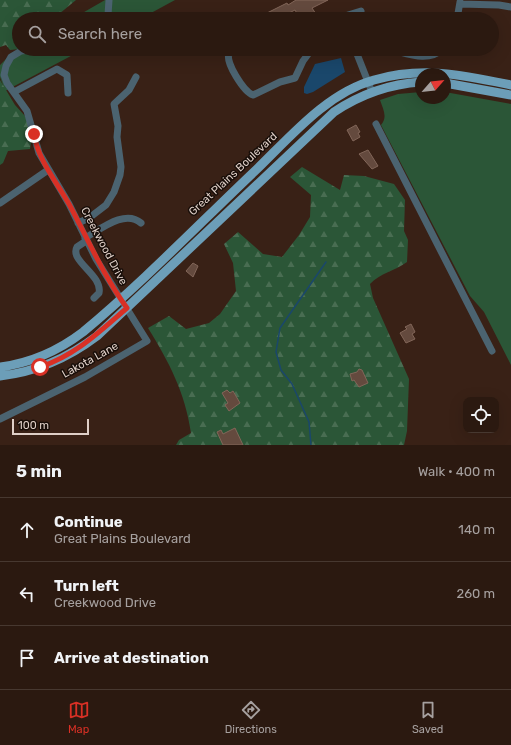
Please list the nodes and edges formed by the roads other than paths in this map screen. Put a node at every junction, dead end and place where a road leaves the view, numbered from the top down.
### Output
1 (109, 0) edge
2 (460, 2) edge
3 (511, 7) edge
4 (362, 11) dead end
5 (108, 12) edge
6 (359, 12) edge
7 (458, 12) edge
8 (13, 56) edge
9 (229, 56) edge
10 (305, 56) edge
11 (358, 56) edge
12 (136, 77) dead end
13 (368, 82) junction
14 (415, 83) edge
15 (451, 84) edge
16 (511, 85) edge
17 (14, 92) junction
18 (372, 92) junction
19 (68, 93) dead end
20 (511, 95) edge
21 (376, 124) dead end
22 (48, 170) junction
23 (0, 203) edge
24 (78, 223) junction
25 (141, 223) dead end
26 (86, 240) junction
27 (94, 298) dead end
28 (120, 298) junction
29 (127, 308) junction
30 (147, 341) joint
31 (492, 351) dead end
32 (0, 367) edge
33 (0, 376) edge
34 (0, 419) edge

1 - 5 street
2 - 3 street
2 - 7 street
4 - 6 street
8 - 17 street, Creekwood Drive
9 - 10 street
11 - 13 street
12 - 24 street
13 - 16 main road, Great Plains Boulevard
13 - 18 street
13 - 28 main road, Great Plains Boulevard
14 - 18 main road, Great Plains Boulevard
15 - 20 main road
17 - 19 street
17 - 22 street, Creekwood Drive
18 - 29 main road, Great Plains Boulevard
21 - 31 street
22 - 23 street
22 - 24 street, Creekwood Drive
24 - 26 street, Creekwood Drive
25 - 26 street
26 - 27 street
26 - 28 street, Creekwood Drive
28 - 29 street, Creekwood Drive
28 - 32 main road, Great Plains Boulevard
29 - 30 street, Creekwood Drive
29 - 33 main road, Great Plains Boulevard
30 - 34 street, Lakota Lane

